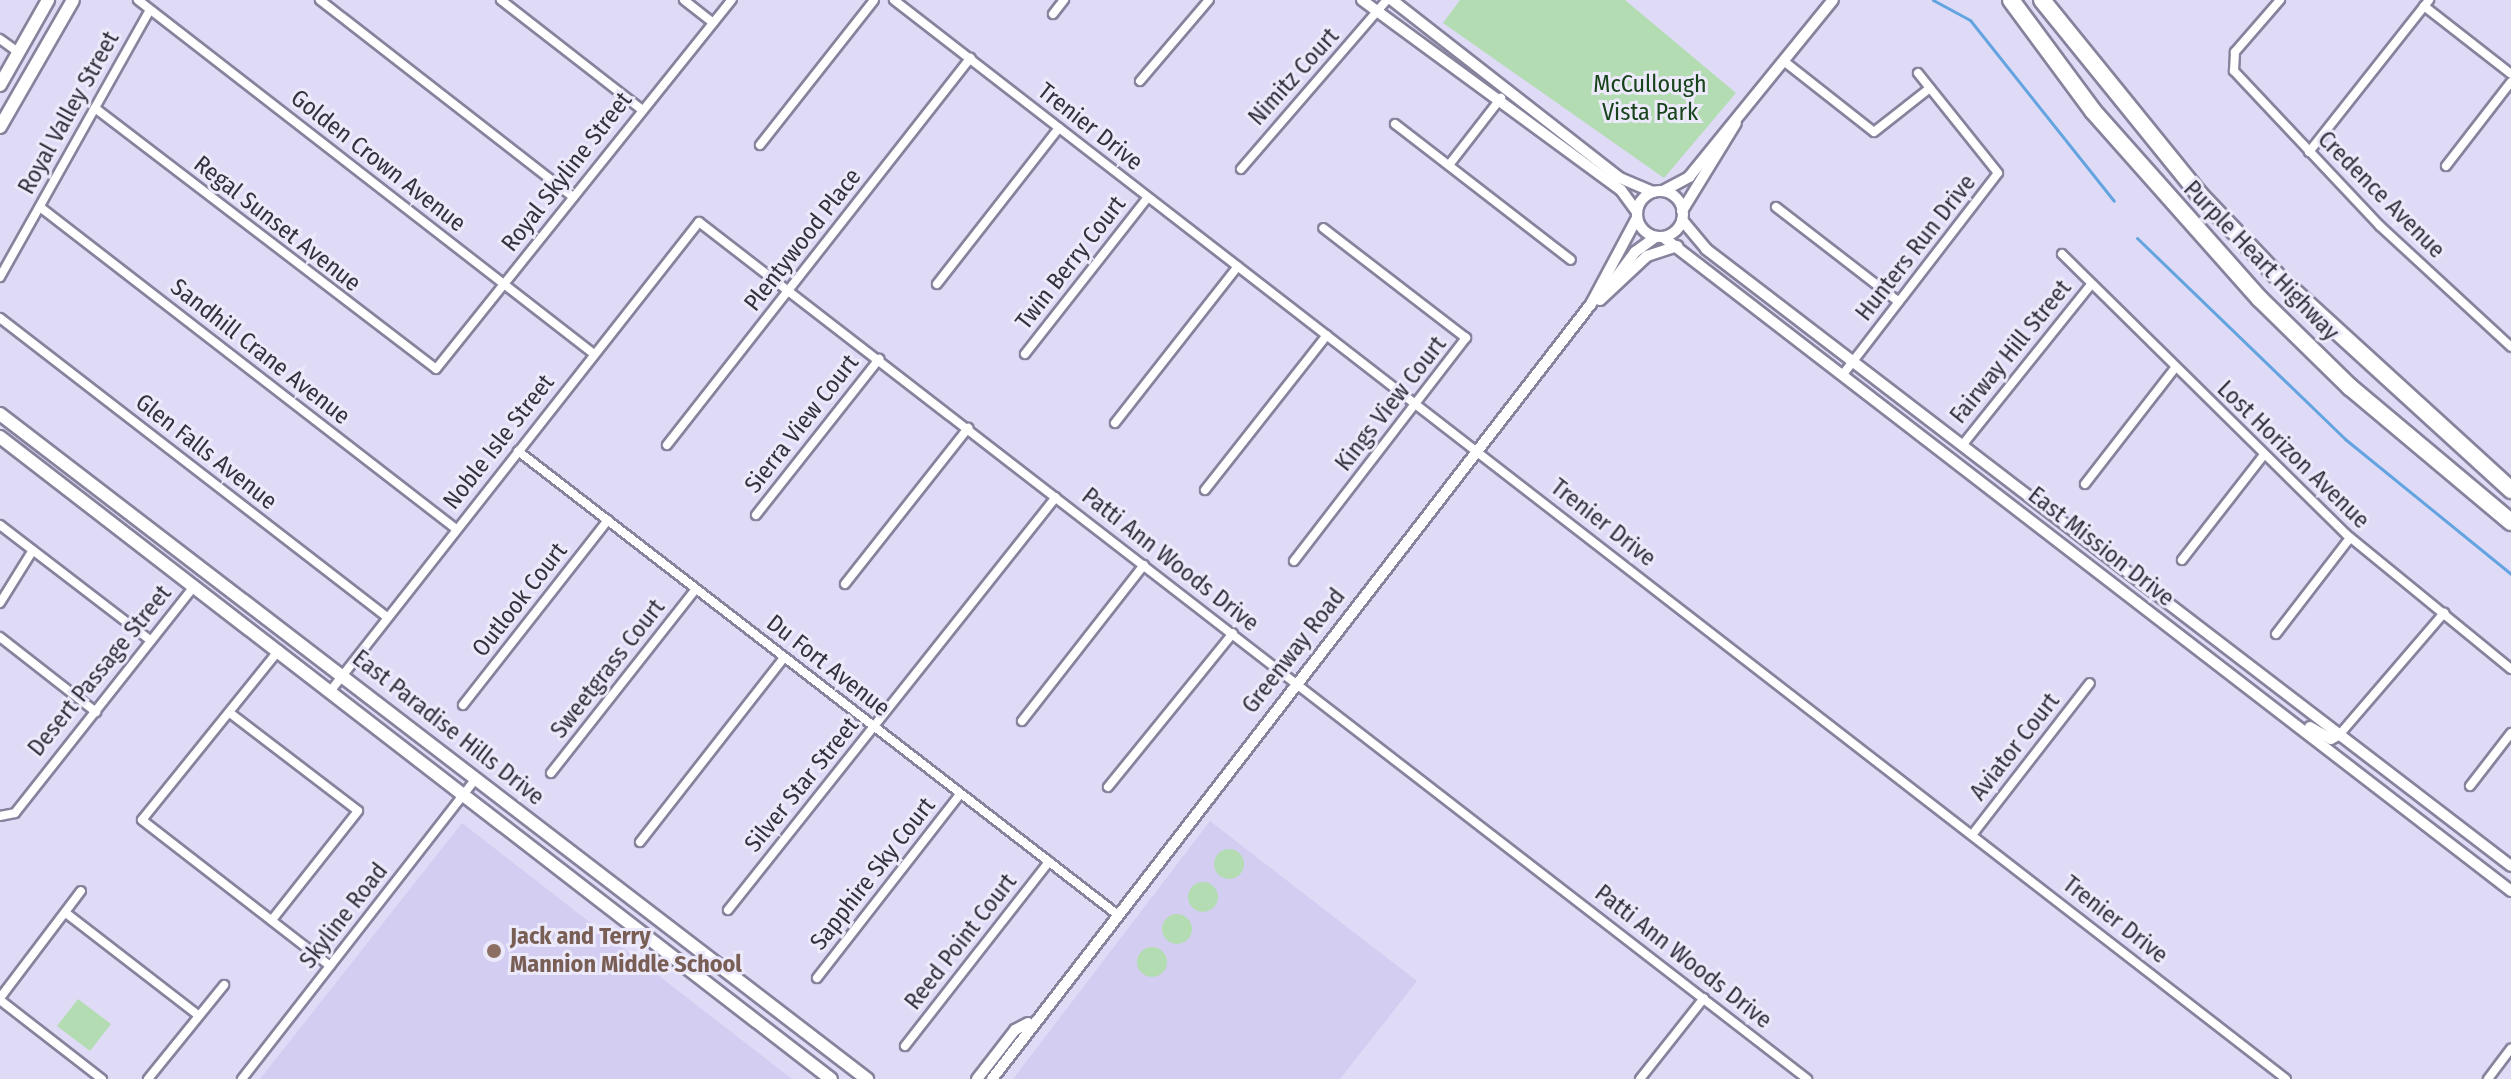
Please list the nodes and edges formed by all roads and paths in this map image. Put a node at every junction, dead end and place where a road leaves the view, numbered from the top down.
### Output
1 (48, 0) edge
2 (73, 0) edge
3 (138, 0) edge
4 (320, 0) edge
5 (501, 0) edge
6 (684, 0) edge
7 (732, 0) edge
8 (874, 0) edge
9 (894, 0) edge
10 (1064, 0) edge
11 (1209, 0) edge
12 (1362, 0) edge
13 (1389, 0) edge
14 (1833, 0) edge
15 (2011, 0) edge
16 (2042, 0) edge
17 (2280, 0) edge
18 (2426, 3) edge
19 (150, 10) junction
20 (1377, 12) junction
21 (1053, 14) dead end
22 (713, 23) junction
23 (0, 39) edge
24 (18, 52) junction
25 (970, 58) junction
26 (1785, 62) junction
27 (1918, 73) dead end
28 (2511, 74) edge
29 (1140, 81) dead end
30 (2511, 82) edge
31 (0, 85) edge
32 (1930, 88) junction
33 (1507, 91) junction
34 (1499, 101) junction
35 (95, 108) junction
36 (641, 109) junction
37 (1736, 123) junction
38 (1395, 124) dead end
39 (0, 127) edge
40 (1059, 128) junction
41 (760, 145) dead end
42 (2309, 152) junction
43 (1449, 165) junction
44 (2446, 166) dead end
45 (1241, 169) dead end
46 (1658, 192) junction
47 (573, 197) junction
48 (1148, 197) junction
49 (40, 207) junction
50 (1776, 207) dead end
51 (1637, 215) junction
52 (1682, 216) junction
53 (699, 222) joint
54 (1323, 228) dead end
55 (1660, 237) junction
56 (1678, 246) junction
57 (2062, 254) dead end
58 (1571, 260) dead end
59 (1238, 266) junction
60 (0, 277) edge
61 (504, 284) junction
62 (937, 284) dead end
63 (2090, 286) junction
64 (789, 289) junction
65 (1596, 302) junction
66 (1899, 302) junction
67 (0, 318) edge
68 (1327, 335) junction
69 (2511, 347) edge
70 (594, 354) junction
71 (1025, 354) dead end
72 (879, 359) junction
73 (1855, 359) junction
74 (2175, 368) junction
75 (436, 369) joint
76 (1844, 373) junction
77 (1416, 404) junction
78 (0, 414) edge
79 (1115, 423) dead end
80 (968, 428) junction
81 (0, 437) edge
82 (1964, 443) junction
83 (667, 445) dead end
84 (1477, 450) junction
85 (518, 451) junction
86 (2263, 456) junction
87 (2085, 484) dead end
88 (1205, 490) dead end
89 (2511, 490) edge
90 (1056, 497) junction
91 (756, 515) dead end
92 (608, 520) junction
93 (2511, 522) edge
94 (0, 525) edge
95 (456, 529) junction
96 (2350, 538) junction
97 (33, 550) junction
98 (2182, 560) dead end
99 (1294, 561) dead end
100 (1144, 565) junction
101 (845, 584) dead end
102 (195, 585) junction
103 (696, 589) junction
104 (0, 603) edge
105 (2444, 613) junction
106 (387, 617) junction
107 (1233, 633) junction
108 (2276, 634) dead end
109 (0, 637) edge
110 (151, 641) junction
111 (279, 649) junction
112 (784, 658) junction
113 (2511, 669) edge
114 (2229, 673) junction
115 (343, 674) junction
116 (1295, 682) junction
117 (2090, 683) dead end
118 (332, 689) junction
119 (463, 705) dead end
120 (96, 712) junction
121 (230, 713) junction
122 (1022, 721) dead end
123 (874, 727) junction
124 (2511, 733) edge
125 (2340, 734) junction
126 (551, 773) dead end
127 (476, 778) junction
128 (2470, 786) dead end
129 (1108, 787) dead end
130 (465, 793) junction
131 (960, 794) junction
132 (4, 817) edge
133 (1972, 835) junction
134 (640, 842) dead end
135 (1049, 862) junction
136 (2511, 866) edge
137 (81, 891) dead end
138 (2511, 891) edge
139 (728, 910) dead end
140 (1114, 912) junction
141 (66, 913) junction
142 (272, 920) junction
143 (330, 966) junction
144 (817, 978) dead end
145 (224, 985) dead end
146 (1704, 998) junction
147 (0, 999) edge
148 (198, 1015) junction
149 (1028, 1023) junction
150 (905, 1046) dead end
151 (2511, 1049) edge
152 (102, 1079) edge
153 (148, 1079) edge
154 (242, 1079) edge
155 (831, 1079) edge
156 (867, 1079) edge
157 (977, 1079) edge
158 (992, 1079) edge
159 (1640, 1079) edge
160 (1807, 1079) edge
161 (2286, 1079) edge
162 (2488, 1079) edge

1 - 24 main road
2 - 39 main road
3 - 19 street, Golden Crown Avenue
4 - 47 street
5 - 36 street
6 - 22 street
7 - 22 street, Royal Skyline Street
8 - 41 street
9 - 25 street, Trenier Drive
10 - 21 street
11 - 29 street
12 - 20 street
13 - 20 street, Nimitz Court
13 - 33 street
14 - 26 street
15 - 93 highway, Purple Heart Highway
16 - 89 highway, Purple Heart Highway
17 - 42 street, Credence Avenue
18 - 28 street
18 - 42 street
19 - 35 street, Royal Valley Street
19 - 61 street, Golden Crown Avenue
20 - 34 street
20 - 45 street, Nimitz Court
22 - 36 street, Royal Skyline Street
23 - 24 street
24 - 31 main road
25 - 40 street, Trenier Drive
25 - 64 street, Plentywood Place
26 - 32 street
26 - 37 street
27 - 32 street, Hunters Run Drive
30 - 44 street
32 - 66 street, Hunters Run Drive
33 - 34 street
33 - 46 street
34 - 43 street
34 - 51 street
35 - 49 street, Royal Valley Street
35 - 75 street, Regal Sunset Avenue
36 - 47 street, Royal Skyline Street
37 - 46 street
37 - 52 street
38 - 43 street
40 - 48 street, Trenier Drive
40 - 62 street
42 - 69 street, Credence Avenue
43 - 58 street
46 - 51 street, Greenway Road
46 - 52 street, East Mission Drive
47 - 61 street, Royal Skyline Street
48 - 59 street, Trenier Drive
48 - 71 street, Twin Berry Court
49 - 60 street, Royal Valley Street
49 - 95 street, Sandhill Crane Avenue
50 - 66 street
51 - 55 street, East Mission Drive
51 - 65 street, Greenway Road
52 - 55 street, Greenway Road
52 - 73 street, East Mission Drive
53 - 64 street, Patti Ann Woods Drive
53 - 70 street, Noble Isle Street
54 - 77 street, Kings View Court
55 - 56 street, East Mission Drive
55 - 65 street, Greenway Road
56 - 65 street
56 - 76 street, East Mission Drive
57 - 63 street, Lost Horizon Avenue
59 - 68 street, Trenier Drive
59 - 79 street
61 - 70 street, Golden Crown Avenue
61 - 75 street, Royal Skyline Street
63 - 74 street, Lost Horizon Avenue
63 - 82 street, Fairway Hill Street
64 - 72 street, Patti Ann Woods Drive
64 - 83 street, Plentywood Place
65 - 84 street, Greenway Road
66 - 73 street, Hunters Run Drive
67 - 106 street, Glen Falls Avenue
68 - 77 street, Trenier Drive
68 - 88 street
70 - 85 street, Noble Isle Street
72 - 80 street, Patti Ann Woods Drive
72 - 91 street, Sierra View Court
73 - 76 street, Hunters Run Drive
73 - 82 street, East Mission Drive
74 - 86 street, Lost Horizon Avenue
74 - 87 street
76 - 114 street, East Mission Drive
77 - 84 street, Trenier Drive
77 - 99 street, Kings View Court
78 - 115 main road, East Paradise Hills Drive
80 - 90 street, Patti Ann Woods Drive
80 - 101 street
81 - 102 main road, East Paradise Hills Drive
82 - 125 street, East Mission Drive
84 - 116 street, Greenway Road
84 - 133 street, Trenier Drive
85 - 92 street, Du Fort Avenue
85 - 95 street, Noble Isle Street
86 - 96 street, Lost Horizon Avenue
86 - 98 street
90 - 100 street, Patti Ann Woods Drive
90 - 123 street, Silver Star Street
92 - 103 street, Du Fort Avenue
92 - 119 street, Outlook Court
94 - 97 street
95 - 106 street, Noble Isle Street
96 - 105 street, Lost Horizon Avenue
96 - 108 street
97 - 104 street
97 - 110 street
100 - 107 street, Patti Ann Woods Drive
100 - 122 street
102 - 110 street, Desert Passage Street
102 - 111 main road, East Paradise Hills Drive
103 - 112 street, Du Fort Avenue
103 - 126 street, Sweetgrass Court
105 - 113 street, Lost Horizon Avenue
105 - 125 street
106 - 115 street, Noble Isle Street
107 - 116 street, Patti Ann Woods Drive
107 - 129 street
109 - 120 street
110 - 120 street, Desert Passage Street
111 - 118 main road, East Paradise Hills Drive
111 - 121 street
112 - 123 street, Du Fort Avenue
112 - 134 street
114 - 125 street
114 - 138 street, East Mission Drive
115 - 118 street, Noble Isle Street
115 - 127 main road, East Paradise Hills Drive
116 - 140 street, Greenway Road
116 - 146 street, Patti Ann Woods Drive
117 - 133 street, Aviator Court
118 - 130 main road, East Paradise Hills Drive
120 - 132 street, Desert Passage Street
121 - 142 street
121 - 142 street
123 - 131 street, Du Fort Avenue
123 - 139 street, Silver Star Street
124 - 128 street
125 - 136 street, East Mission Drive
127 - 130 street, Skyline Road
127 - 156 main road, East Paradise Hills Drive
130 - 143 street, Skyline Road
130 - 155 main road, East Paradise Hills Drive
131 - 135 street, Du Fort Avenue
131 - 144 street, Sapphire Sky Court
133 - 161 street, Trenier Drive
135 - 140 street, Du Fort Avenue
135 - 150 street, Reed Point Court
137 - 141 street
140 - 149 street, Greenway Road
141 - 147 street
141 - 148 street
142 - 143 street
143 - 154 street, Skyline Road
145 - 148 street
146 - 159 street
146 - 160 street, Patti Ann Woods Drive
147 - 152 street
148 - 153 street
149 - 157 street, Greenway Road
149 - 158 street, Greenway Road
151 - 162 street

